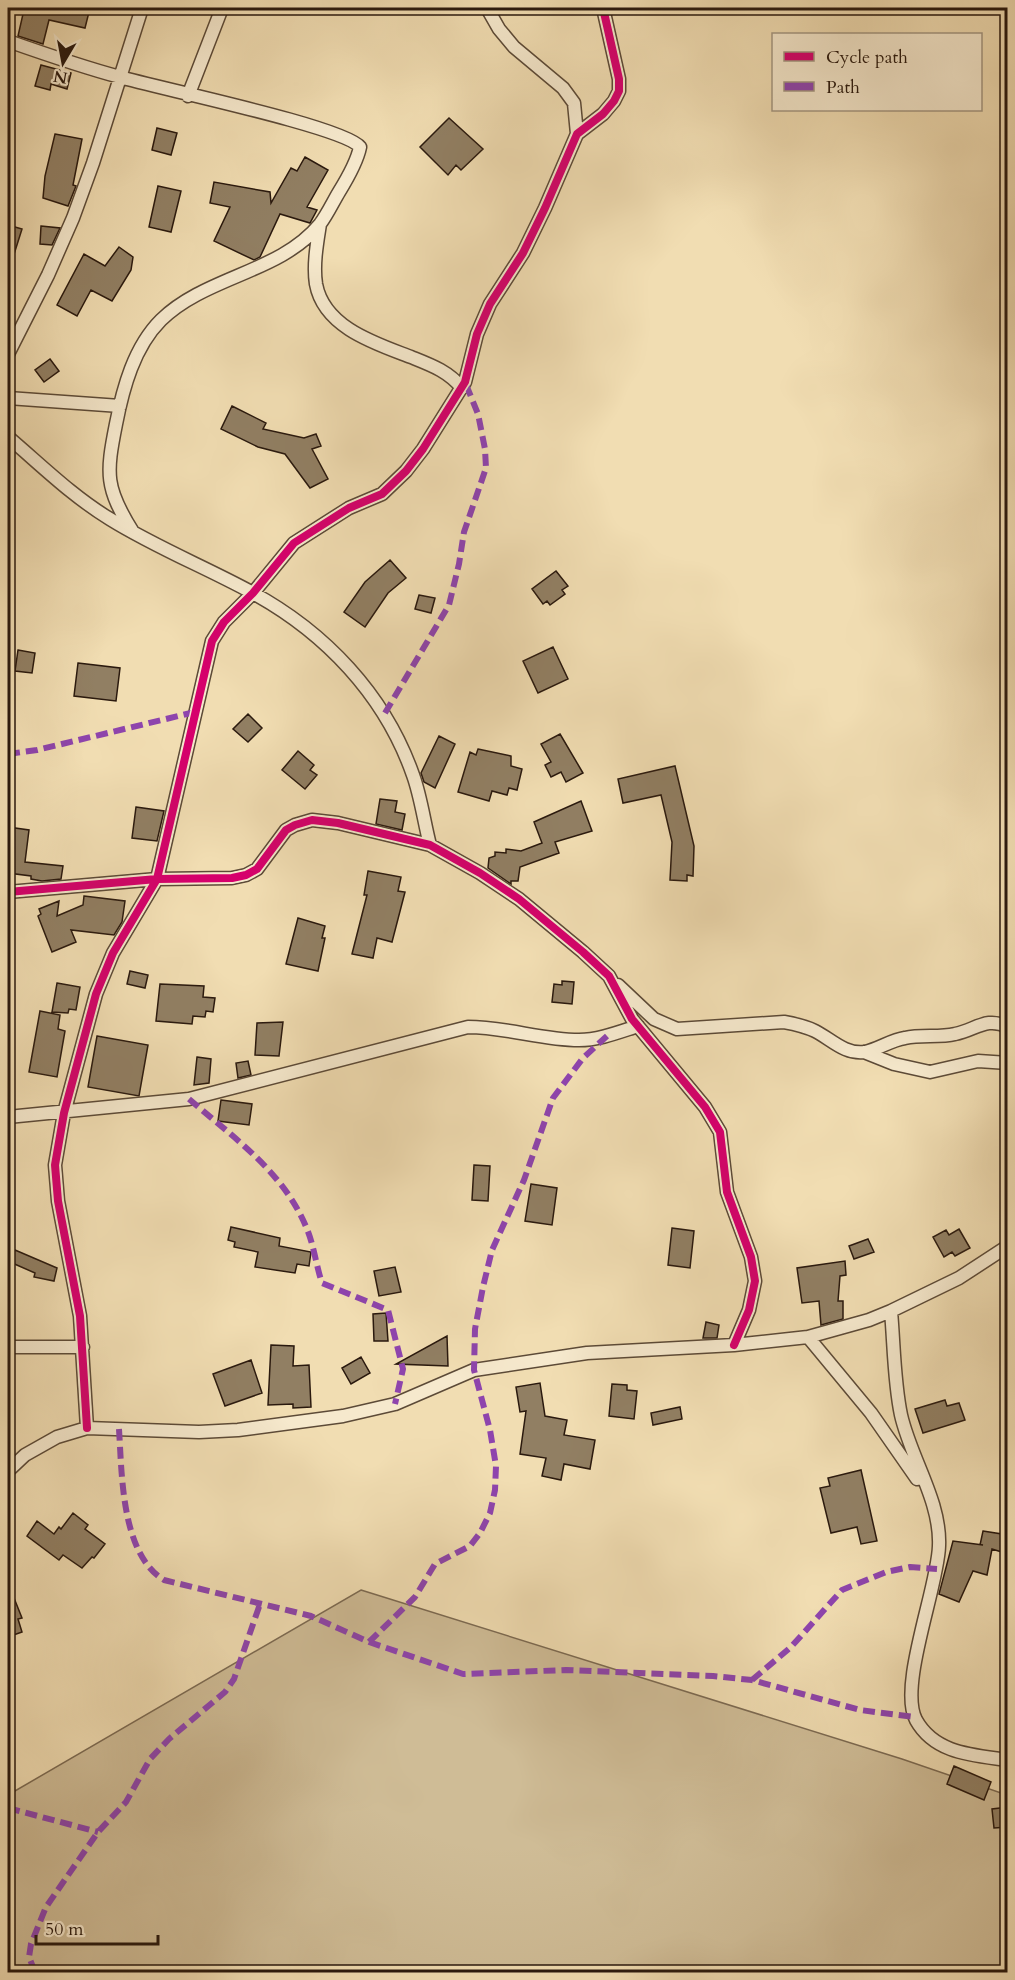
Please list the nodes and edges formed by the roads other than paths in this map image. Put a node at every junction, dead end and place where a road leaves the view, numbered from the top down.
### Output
1 (142, 8) edge
2 (222, 8) edge
3 (487, 8) edge
4 (603, 8) edge
5 (8, 41) edge
6 (119, 77) junction
7 (188, 96) junction
8 (577, 134) junction
9 (320, 224) junction
10 (8, 354) edge
11 (462, 388) junction
12 (8, 398) edge
13 (120, 406) junction
14 (8, 437) edge
15 (133, 532) junction
16 (252, 593) junction
17 (430, 845) junction
18 (157, 879) junction
19 (8, 892) edge
20 (609, 976) junction
21 (638, 1026) junction
22 (1008, 1027) edge
23 (864, 1052) junction
24 (1008, 1063) edge
25 (64, 1113) junction
26 (8, 1117) edge
27 (1008, 1246) edge
28 (891, 1311) junction
29 (808, 1337) junction
30 (735, 1345) junction
31 (8, 1347) edge
32 (83, 1347) junction
33 (87, 1428) junction
34 (8, 1471) edge
35 (929, 1497) junction
36 (1008, 1760) edge

1 - 6 street
2 - 7 street
3 - 8 street
4 - 8 street
5 - 6 street
6 - 7 street
6 - 10 street
7 - 9 street
8 - 11 street
9 - 11 street
9 - 13 street
11 - 16 street
12 - 13 street
13 - 15 street
14 - 15 street
15 - 16 street
16 - 17 street
16 - 18 street
17 - 18 street
17 - 20 street
18 - 19 street
18 - 25 street
20 - 21 street
20 - 23 street
21 - 25 street
21 - 30 street
22 - 23 street
23 - 24 street
25 - 26 street
25 - 32 street
27 - 28 street
28 - 29 street
28 - 35 street
29 - 30 street
29 - 35 street
30 - 33 street
31 - 32 street
32 - 33 street
33 - 34 street
35 - 36 street

